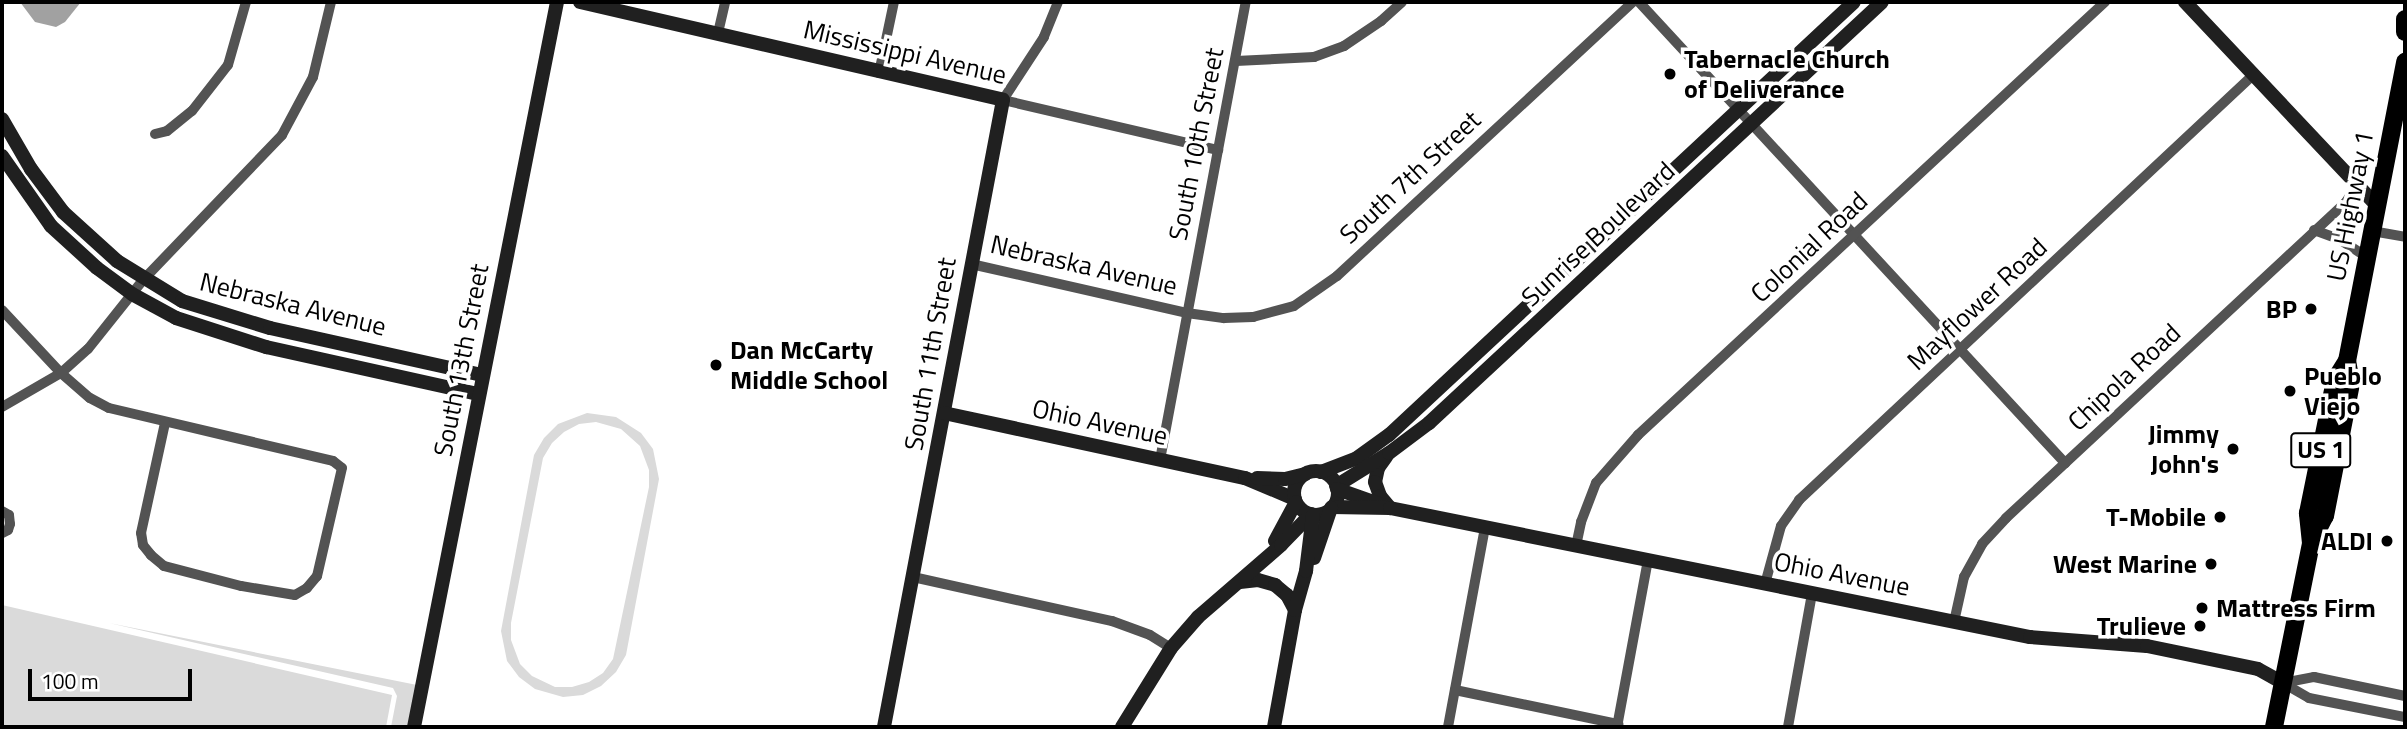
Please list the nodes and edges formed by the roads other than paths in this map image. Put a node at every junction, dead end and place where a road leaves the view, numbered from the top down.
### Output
1 (246, 2) edge
2 (331, 2) edge
3 (557, 2) edge
4 (580, 2) edge
5 (725, 2) edge
6 (894, 2) edge
7 (1058, 2) edge
8 (1246, 2) edge
9 (1402, 2) edge
10 (1633, 2) edge
11 (1639, 2) edge
12 (1854, 2) edge
13 (1882, 2) edge
14 (2105, 2) edge
15 (2185, 2) edge
16 (2405, 19) edge
17 (2405, 32) edge
18 (718, 33) junction
19 (1236, 61) junction
20 (2405, 62) edge
21 (879, 73) junction
22 (2252, 76) junction
23 (1003, 100) junction
24 (1739, 110) junction
25 (2, 118) edge
26 (1752, 123) junction
27 (155, 134) dead end
28 (1218, 149) junction
29 (2, 156) edge
30 (2357, 185) junction
31 (2377, 206) junction
32 (2314, 230) junction
33 (2372, 231) junction
34 (1856, 235) junction
35 (2405, 237) edge
36 (2367, 257) junction
37 (971, 264) junction
38 (143, 280) junction
39 (132, 294) junction
40 (2, 310) edge
41 (1187, 313) junction
42 (270, 328) junction
43 (266, 347) junction
44 (1963, 349) junction
45 (388, 354) junction
46 (61, 373) junction
47 (384, 373) junction
48 (482, 375) junction
49 (478, 394) junction
50 (2, 407) edge
51 (944, 412) junction
52 (165, 423) junction
53 (1389, 453) junction
54 (1160, 460) junction
55 (2065, 463) junction
56 (1321, 472) junction
57 (1305, 474) junction
58 (1245, 478) junction
59 (1336, 487) junction
60 (1295, 500) junction
61 (1332, 508) junction
62 (1390, 508) junction
63 (2, 511) edge
64 (1312, 515) junction
65 (1485, 527) junction
66 (2, 533) edge
67 (1576, 546) junction
68 (1268, 554) junction
69 (1648, 560) junction
70 (1306, 571) junction
71 (913, 577) junction
72 (1240, 582) junction
73 (1765, 584) junction
74 (1812, 593) junction
75 (1295, 610) junction
76 (1954, 622) junction
77 (1171, 648) junction
78 (2283, 683) junction
79 (1455, 690) junction
80 (2405, 696) edge
81 (2405, 718) edge
82 (1617, 726) edge
83 (414, 727) edge
84 (884, 727) edge
85 (1122, 727) edge
86 (1274, 727) edge
87 (1448, 727) edge
88 (1788, 727) edge
89 (2274, 727) edge

1 - 27 street
2 - 38 street
3 - 48 street, South 13th Street
4 - 18 street, Mississippi Avenue
5 - 18 street
6 - 21 street
7 - 23 street, South 11th Street
8 - 19 street, South 10th Street
9 - 19 street
10 - 41 street, South 7th Street
11 - 24 street
12 - 24 street, Sunrise Boulevard
13 - 26 street, Sunrise Boulevard
14 - 34 street, Colonial Road
15 - 22 street
16 - 17 main road
18 - 21 street, Mississippi Avenue
19 - 28 street, South 10th Street
20 - 31 main road, US Highway 1 / US 1
21 - 23 street, Mississippi Avenue
22 - 30 street
22 - 44 street, Mayflower Road
23 - 28 street, Mississippi Avenue
23 - 37 street, South 11th Street
24 - 26 street
24 - 56 street, Sunrise Boulevard
25 - 38 street, Nebraska Avenue
26 - 34 street
26 - 53 street, Sunrise Boulevard
28 - 41 street, South 10th Street
29 - 39 street, Nebraska Avenue
30 - 31 street
30 - 32 street, Chipola Road
31 - 33 main road, US Highway 1 / US 1
32 - 36 street
32 - 55 street, Chipola Road
33 - 35 street
33 - 36 main road, US Highway 1 / US 1
34 - 44 street
34 - 67 street, Colonial Road
36 - 78 main road, US Highway 1 / US 1
37 - 41 street, Nebraska Avenue
37 - 51 street, South 11th Street
38 - 39 street
38 - 42 street, Nebraska Avenue
39 - 43 street, Nebraska Avenue
39 - 46 street
40 - 46 street
41 - 54 street, South 10th Street
42 - 43 street
42 - 45 street, Nebraska Avenue
43 - 47 street, Nebraska Avenue
44 - 55 street
44 - 73 street, Mayflower Road
45 - 47 street
45 - 48 street, Nebraska Avenue
46 - 50 street
46 - 52 street
47 - 49 street, Nebraska Avenue
48 - 49 street, South 13th Street
49 - 83 street, South 13th Street
51 - 54 street, Ohio Avenue
51 - 71 street, South 11th Street
52 - 52 street
53 - 59 street, Sunrise Boulevard
53 - 62 street
54 - 58 street, Ohio Avenue
55 - 76 street, Chipola Road
56 - 57 street
56 - 59 street
57 - 58 street, Ohio Avenue
57 - 60 street
58 - 60 street, Ohio Avenue
59 - 61 street
59 - 62 street, Ohio Avenue
60 - 64 street
60 - 68 street
61 - 62 street, Ohio Avenue
61 - 64 street
61 - 70 street
62 - 65 street, Ohio Avenue
63 - 66 street
64 - 68 street
64 - 70 street
65 - 67 street, Ohio Avenue
65 - 79 street
67 - 69 street, Ohio Avenue
68 - 72 street
69 - 73 street, Ohio Avenue
69 - 82 street
70 - 75 street
71 - 77 street
71 - 84 street, South 11th Street
72 - 75 street
72 - 77 street
73 - 74 street, Ohio Avenue
74 - 76 street, Ohio Avenue
74 - 88 street
75 - 86 street
76 - 78 street, Ohio Avenue
77 - 85 street
78 - 80 street
78 - 81 street, Ohio Avenue
78 - 89 main road, US Highway 1 / US 1
79 - 82 street
79 - 87 street

